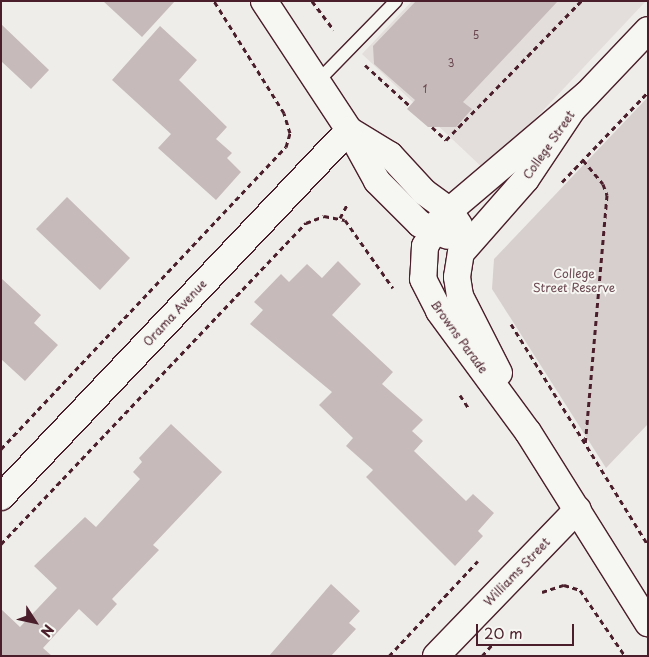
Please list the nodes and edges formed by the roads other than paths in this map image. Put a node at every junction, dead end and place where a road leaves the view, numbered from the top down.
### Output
1 (264, 1) edge
2 (396, 1) edge
3 (648, 30) edge
4 (317, 82) junction
5 (587, 94) junction
6 (349, 130) junction
7 (449, 210) junction
8 (430, 232) junction
9 (468, 240) junction
10 (528, 432) junction
11 (1, 497) edge
12 (578, 509) junction
13 (648, 622) edge
14 (436, 656) edge

1 - 4 street
2 - 4 lane
3 - 5 street, College Street
4 - 6 street
5 - 7 street, College Street
5 - 9 street, College Street
6 - 7 street
6 - 8 street
6 - 11 street, Orama Avenue
7 - 8 street, Browns Parade
7 - 9 street
8 - 9 street
8 - 10 street, Browns Parade
9 - 10 street, Browns Parade
10 - 12 street, Browns Parade
12 - 13 street, Browns Parade
12 - 14 street, Williams Street

